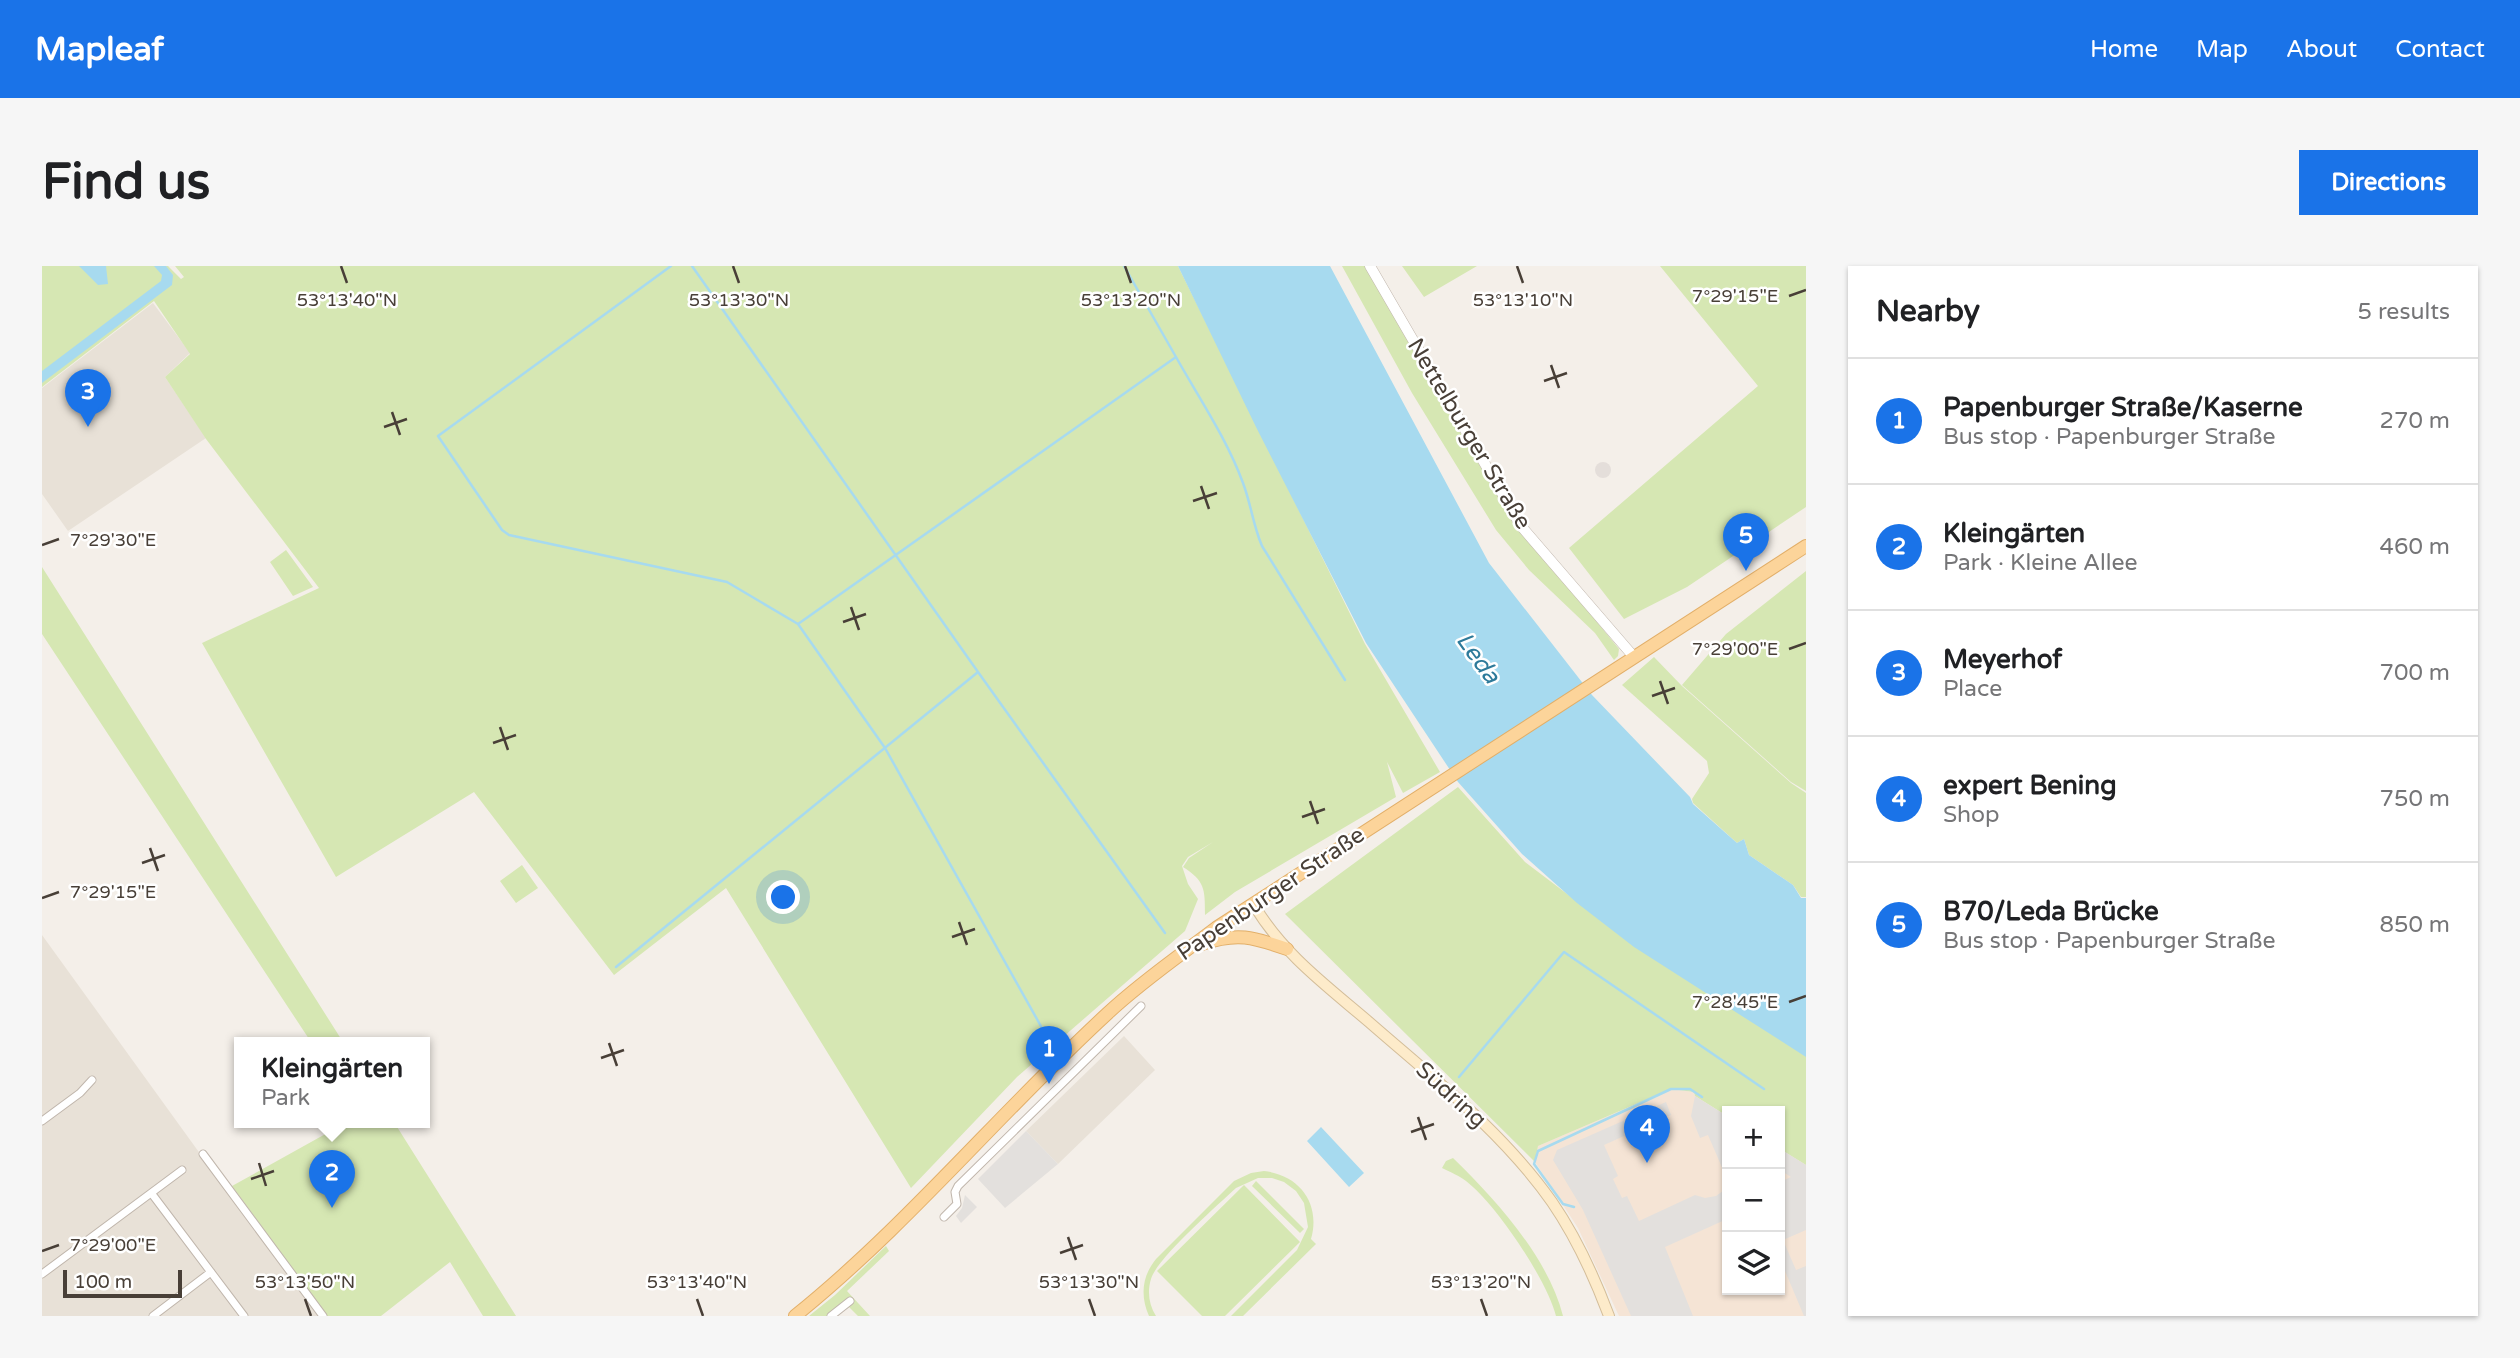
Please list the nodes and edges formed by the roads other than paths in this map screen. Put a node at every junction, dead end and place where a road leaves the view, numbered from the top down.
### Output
1 (1370, 266) edge
2 (1806, 546) edge
3 (1634, 657) junction
4 (1254, 905) junction
5 (1189, 949) junction
6 (1287, 949) junction
7 (1141, 1006) dead end
8 (92, 1080) dead end
9 (42, 1121) edge
10 (203, 1154) dead end
11 (182, 1170) dead end
12 (152, 1194) junction
13 (944, 1217) dead end
14 (211, 1272) junction
15 (42, 1274) edge
16 (850, 1301) dead end
17 (153, 1316) edge
18 (244, 1316) edge
19 (323, 1316) edge
20 (795, 1316) edge
21 (831, 1316) edge
22 (1609, 1316) edge

1 - 3 street, Nettelburger Straße
2 - 3 main road, Papenburger Straße
3 - 4 main road, Papenburger Straße
4 - 5 main road, Papenburger Straße
4 - 6 main road, Südring
5 - 6 main road
5 - 20 main road, Papenburger Straße
6 - 22 main road, Südring
7 - 13 street
8 - 9 street
10 - 19 street
11 - 12 street
12 - 14 street
12 - 15 street
14 - 17 street
14 - 18 street
16 - 21 street

